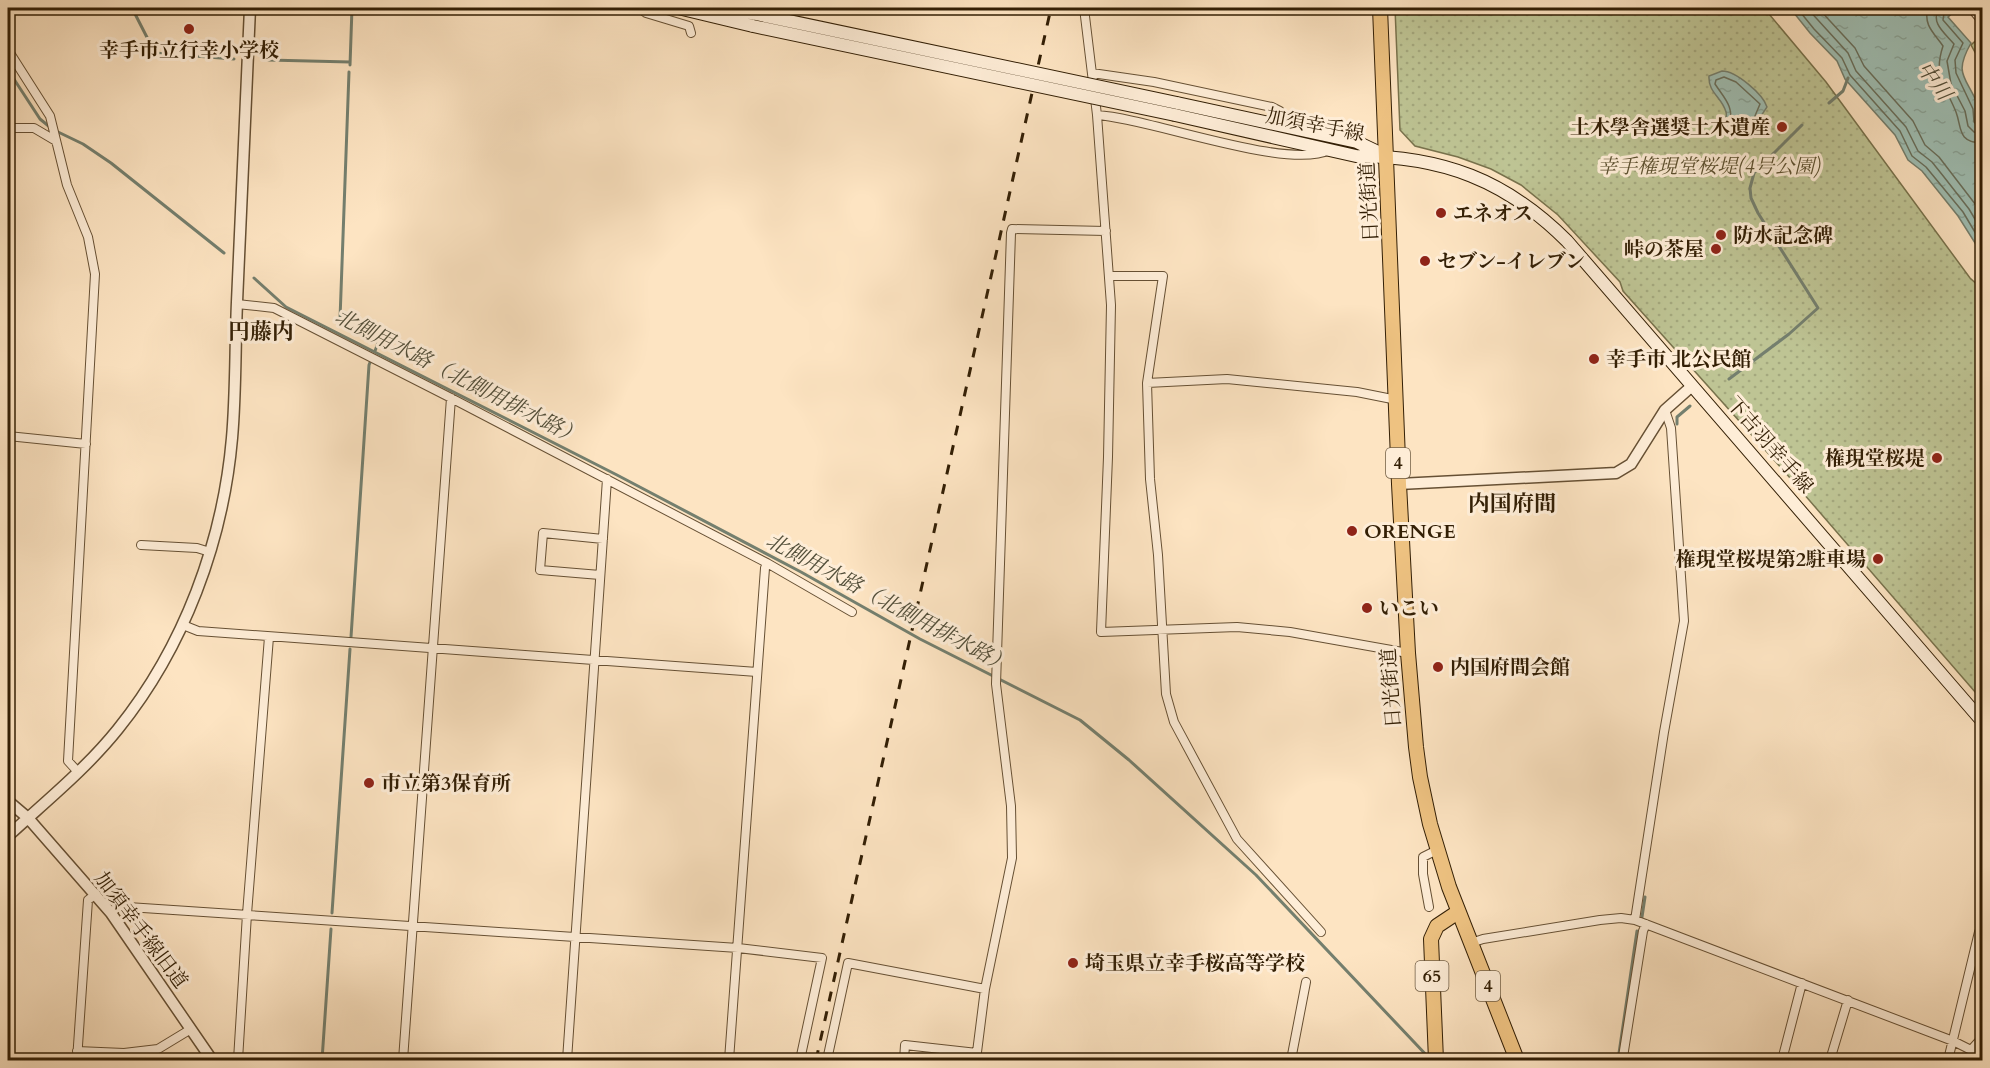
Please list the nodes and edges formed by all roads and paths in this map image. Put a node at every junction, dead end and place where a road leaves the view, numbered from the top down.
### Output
1 (250, 8) edge
2 (678, 8) edge
3 (725, 8) edge
4 (1084, 8) edge
5 (1380, 8) edge
6 (1971, 8) edge
7 (643, 10) edge
8 (754, 20) junction
9 (1983, 21) edge
10 (691, 33) dead end
11 (8, 50) edge
12 (1092, 73) junction
13 (1176, 109) junction
14 (1097, 115) junction
15 (1292, 127) junction
16 (8, 128) edge
17 (55, 138) junction
18 (1329, 149) junction
19 (1386, 156) junction
20 (1106, 231) junction
21 (1109, 276) junction
22 (237, 304) junction
23 (1146, 383) junction
24 (1692, 386) junction
25 (451, 398) junction
26 (1396, 400) junction
27 (1665, 410) junction
28 (8, 436) edge
29 (86, 444) junction
30 (607, 479) junction
31 (1399, 484) junction
32 (603, 539) junction
33 (141, 545) dead end
34 (210, 552) junction
35 (767, 563) junction
36 (600, 575) junction
37 (852, 612) dead end
38 (183, 625) junction
39 (1161, 629) junction
40 (268, 636) junction
41 (434, 648) junction
42 (1408, 653) junction
43 (594, 660) junction
44 (757, 672) junction
45 (1983, 721) edge
46 (78, 772) junction
47 (8, 801) edge
48 (28, 818) junction
49 (8, 836) edge
50 (1437, 850) junction
51 (96, 894) junction
52 (1429, 907) dead end
53 (1458, 912) junction
54 (111, 914) junction
55 (247, 914) junction
56 (1635, 920) junction
57 (1646, 924) junction
58 (414, 926) junction
59 (1321, 932) dead end
60 (1979, 932) dead end
61 (575, 938) junction
62 (1471, 943) junction
63 (738, 948) junction
64 (1306, 982) dead end
65 (1802, 983) junction
66 (985, 988) junction
67 (1848, 1000) junction
68 (191, 1029) junction
69 (1983, 1038) edge
70 (1953, 1041) junction
71 (1971, 1050) junction
72 (77, 1056) edge
73 (977, 1057) edge
74 (1436, 1057) edge
75 (1623, 1057) dead end
76 (212, 1060) edge
77 (238, 1060) edge
78 (403, 1060) edge
79 (567, 1060) edge
80 (729, 1060) edge
81 (800, 1060) edge
82 (827, 1060) edge
83 (904, 1060) edge
84 (1291, 1060) edge
85 (1517, 1060) edge
86 (1782, 1060) edge
87 (1830, 1060) edge
88 (1948, 1060) edge
89 (1981, 1060) edge

1 - 22 street
2 - 8 main road, 加須幸手線
3 - 8 main road, 加須幸手線
4 - 12 street
5 - 19 main road, 日光街道 / 4
6 - 9 street
7 - 10 street
8 - 13 main road, 加須幸手線, bridge
11 - 17 street
12 - 14 street
12 - 15 street
13 - 15 main road, 加須幸手線
13 - 18 main road, 加須幸手線
14 - 18 street
14 - 20 street
15 - 19 main road, 加須幸手線
16 - 17 street
17 - 29 street
18 - 19 main road, 加須幸手線
19 - 24 main road, 下吉羽幸手線
19 - 26 main road, 日光街道 / 4
20 - 21 street
20 - 66 street
21 - 23 street
21 - 39 street
22 - 25 street
22 - 34 street
23 - 26 street
23 - 39 street
24 - 27 street
24 - 45 main road, 下吉羽幸手線
25 - 30 street
25 - 41 street
26 - 31 main road, 日光街道 / 4
27 - 31 street
27 - 56 street
28 - 29 street
29 - 46 street
30 - 32 street
30 - 35 street
31 - 42 main road, 日光街道 / 4
32 - 36 street
32 - 36 street
33 - 34 street
34 - 38 street
35 - 37 street
35 - 44 street
36 - 43 street
38 - 40 street
38 - 46 street
39 - 42 street
39 - 59 street
40 - 41 street
40 - 55 street
41 - 43 street
41 - 58 street
42 - 50 main road, 日光街道 / 4
43 - 44 street
43 - 61 street
44 - 63 street
46 - 48 street
47 - 48 street, 加須幸手線旧道
48 - 49 street
48 - 51 street, 加須幸手線旧道
50 - 52 street
50 - 53 main road, 日光街道 / 4
51 - 54 street, 加須幸手線旧道
51 - 72 street
53 - 62 main road, 4
53 - 74 main road, 65
54 - 55 street
54 - 68 street, 加須幸手線旧道
55 - 58 street
55 - 77 street
56 - 57 street
56 - 62 street
57 - 65 street
57 - 75 street
58 - 61 street
58 - 78 street
60 - 70 street
61 - 63 street
61 - 79 street
62 - 85 main road, 4
63 - 80 street
63 - 81 street
64 - 84 street
65 - 67 street
65 - 86 street
66 - 73 street
66 - 82 street
67 - 70 street
67 - 87 street
68 - 72 street
68 - 76 street, 加須幸手線旧道
69 - 71 street
70 - 71 street
70 - 88 street
71 - 89 street
73 - 83 street

